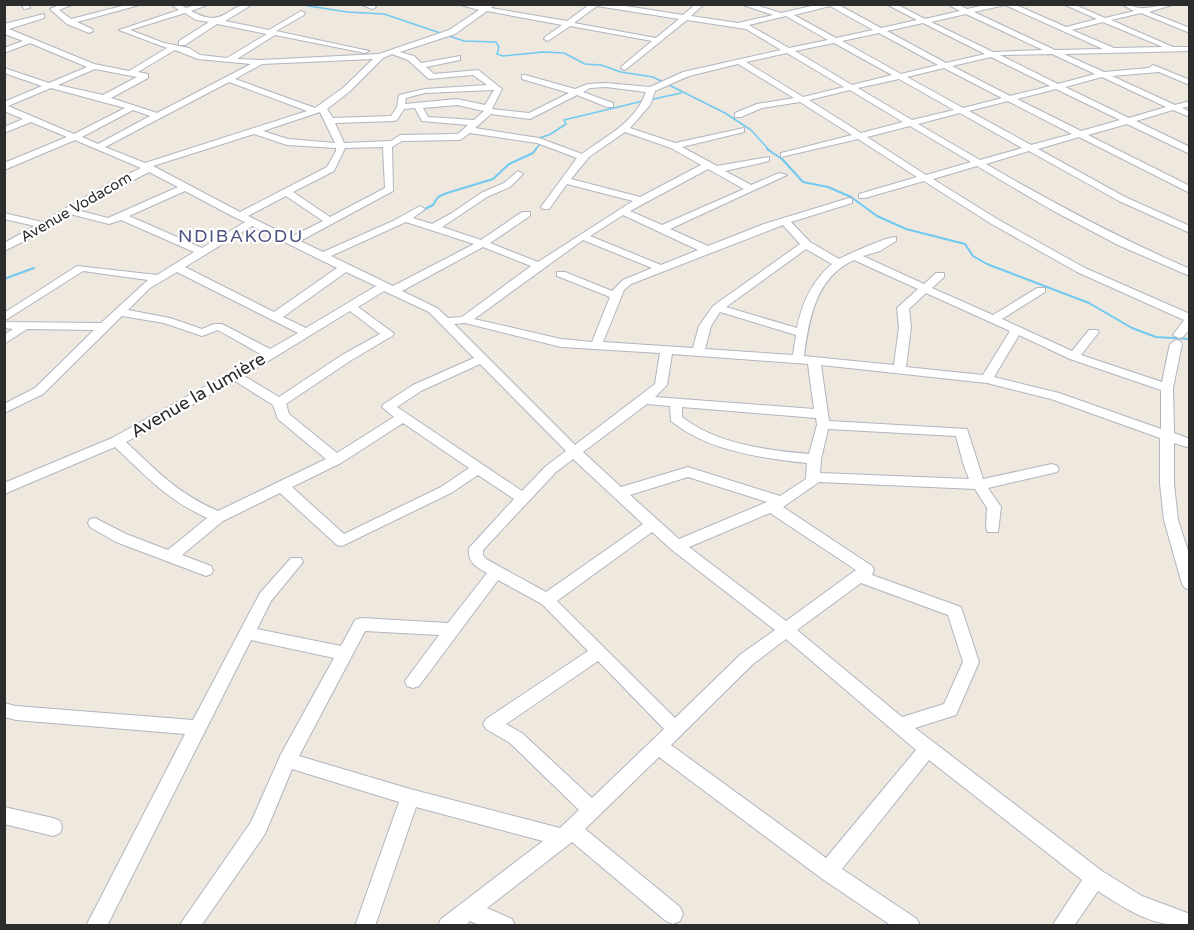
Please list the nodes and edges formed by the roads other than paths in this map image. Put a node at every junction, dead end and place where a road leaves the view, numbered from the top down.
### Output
1 (71, 4) edge
2 (140, 4) edge
3 (173, 4) edge
4 (207, 4) edge
5 (250, 4) edge
6 (363, 4) edge
7 (460, 4) edge
8 (596, 4) edge
9 (701, 4) edge
10 (743, 4) edge
11 (831, 4) edge
12 (889, 4) edge
13 (950, 4) edge
14 (1002, 4) edge
15 (1007, 4) edge
16 (1066, 4) edge
17 (1124, 4) edge
18 (1172, 4) edge
19 (87, 7) dead end
20 (372, 7) dead end
21 (488, 7) edge
22 (184, 12) junction
23 (966, 12) junction
24 (1142, 12) junction
25 (101, 13) junction
26 (301, 13) dead end
27 (784, 15) junction
28 (41, 16) dead end
29 (686, 19) junction
30 (1105, 20) junction
31 (924, 21) junction
32 (69, 22) junction
33 (217, 22) junction
34 (569, 24) junction
35 (740, 25) junction
36 (6, 30) edge
37 (1065, 30) junction
38 (89, 31) dead end
39 (881, 31) junction
40 (1190, 31) edge
41 (272, 32) junction
42 (310, 39) junction
43 (548, 39) dead end
44 (657, 40) junction
45 (835, 41) junction
46 (27, 42) junction
47 (182, 43) dead end
48 (172, 48) junction
49 (788, 50) junction
50 (1175, 50) junction
51 (1190, 50) edge
52 (4, 51) edge
53 (1115, 51) junction
54 (393, 52) junction
55 (1054, 52) junction
56 (992, 54) junction
57 (380, 56) junction
58 (1190, 56) edge
59 (457, 58) dead end
60 (1132, 58) dead end
61 (228, 61) junction
62 (285, 61) junction
63 (739, 61) junction
64 (261, 62) junction
65 (1141, 62) dead end
66 (944, 65) junction
67 (95, 66) junction
68 (420, 66) junction
69 (626, 68) dead end
70 (1163, 71) junction
71 (7, 73) edge
72 (131, 73) junction
73 (1190, 74) edge
74 (1102, 75) junction
75 (900, 76) junction
76 (525, 77) dead end
77 (229, 79) junction
78 (1190, 83) edge
79 (49, 85) junction
80 (1056, 86) junction
81 (497, 87) junction
82 (852, 87) junction
83 (651, 90) junction
84 (576, 92) junction
85 (104, 98) junction
86 (1009, 98) junction
87 (803, 99) junction
88 (1190, 103) edge
89 (418, 105) junction
90 (610, 105) dead end
91 (4, 107) edge
92 (133, 107) junction
93 (401, 107) junction
94 (1173, 108) junction
95 (318, 110) junction
96 (488, 110) junction
97 (962, 110) junction
98 (738, 115) dead end
99 (1190, 115) edge
100 (158, 116) junction
101 (31, 119) junction
102 (328, 121) junction
103 (1126, 121) junction
104 (909, 122) junction
105 (473, 126) junction
106 (623, 128) junction
107 (4, 130) edge
108 (253, 130) junction
109 (741, 130) dead end
110 (860, 135) junction
111 (1079, 135) junction
112 (75, 137) junction
113 (387, 144) junction
114 (340, 145) junction
115 (100, 146) junction
116 (674, 146) junction
117 (1031, 148) junction
118 (1190, 151) edge
119 (784, 155) dead end
120 (582, 157) junction
121 (766, 159) dead end
122 (979, 162) junction
123 (4, 167) edge
124 (147, 167) junction
125 (710, 168) junction
126 (518, 174) dead end
127 (782, 175) dead end
128 (924, 178) junction
129 (566, 180) junction
130 (185, 187) junction
131 (751, 189) junction
132 (1190, 190) edge
133 (286, 192) junction
134 (862, 196) dead end
135 (640, 200) junction
136 (849, 201) dead end
137 (546, 207) dead end
138 (420, 208) dead end
139 (71, 211) junction
140 (623, 211) junction
141 (526, 214) dead end
142 (4, 216) edge
143 (121, 216) junction
144 (404, 218) junction
145 (246, 219) junction
146 (330, 221) junction
147 (785, 221) junction
148 (46, 226) junction
149 (432, 228) junction
150 (662, 229) junction
151 (1190, 230) edge
152 (582, 236) junction
153 (892, 239) dead end
154 (292, 241) junction
155 (484, 244) junction
156 (806, 244) junction
157 (4, 248) edge
158 (705, 249) junction
159 (202, 252) junction
160 (323, 256) junction
161 (854, 256) junction
162 (839, 264) junction
163 (537, 265) junction
164 (176, 267) junction
165 (345, 267) junction
166 (660, 268) junction
167 (1190, 273) edge
168 (561, 274) dead end
169 (940, 275) dead end
170 (157, 279) junction
171 (389, 288) junction
172 (923, 289) junction
173 (1041, 290) dead end
174 (616, 296) junction
175 (350, 306) junction
176 (717, 308) junction
177 (119, 312) junction
178 (275, 317) junction
179 (4, 318) edge
180 (1190, 319) edge
181 (465, 320) junction
182 (993, 320) junction
183 (444, 322) junction
184 (4, 325) edge
185 (24, 326) junction
186 (103, 327) junction
187 (1016, 330) junction
188 (1093, 332) dead end
189 (306, 333) junction
190 (801, 333) junction
191 (4, 341) edge
192 (596, 346) junction
193 (666, 351) junction
194 (270, 354) junction
195 (698, 354) junction
196 (1074, 356) junction
197 (481, 359) junction
198 (798, 359) junction
199 (814, 361) junction
200 (900, 368) junction
201 (235, 376) junction
202 (987, 379) junction
203 (1167, 388) junction
204 (644, 400) junction
205 (279, 403) junction
206 (676, 403) junction
207 (6, 406) edge
208 (403, 417) junction
209 (822, 419) junction
210 (1166, 437) junction
211 (117, 441) junction
212 (1190, 444) edge
213 (574, 452) junction
214 (814, 459) junction
215 (336, 460) junction
216 (477, 469) junction
217 (1052, 469) dead end
218 (813, 477) junction
219 (978, 484) junction
220 (283, 487) junction
221 (4, 489) edge
222 (619, 493) junction
223 (522, 498) junction
224 (777, 504) junction
225 (218, 517) junction
226 (95, 523) dead end
227 (653, 524) junction
228 (993, 528) dead end
229 (677, 546) junction
230 (169, 556) junction
231 (296, 562) dead end
232 (206, 570) dead end
233 (496, 572) junction
234 (859, 576) junction
235 (1190, 584) edge
236 (547, 600) junction
237 (452, 630) junction
238 (786, 630) junction
239 (247, 633) junction
240 (599, 652) junction
241 (345, 654) junction
242 (413, 681) dead end
243 (4, 710) edge
244 (900, 725) junction
245 (198, 728) junction
246 (676, 729) junction
247 (658, 746) junction
248 (928, 749) junction
249 (287, 760) junction
250 (410, 797) junction
251 (592, 810) junction
252 (4, 814) edge
253 (52, 827) dead end
254 (567, 834) junction
255 (828, 871) junction
256 (1095, 878) junction
257 (468, 910) junction
258 (673, 914) dead end
259 (1190, 924) edge
260 (96, 926) edge
261 (189, 926) edge
262 (365, 926) edge
263 (448, 926) edge
264 (504, 926) edge
265 (910, 926) edge
266 (1062, 926) edge

1 - 32 street
2 - 25 street
3 - 22 street
4 - 22 street
5 - 33 street
6 - 20 street
7 - 21 street
8 - 29 street
8 - 34 street
9 - 29 street
10 - 27 street
11 - 27 street
11 - 39 street
12 - 31 street
13 - 23 street
14 - 23 street
15 - 37 street
16 - 30 street
17 - 24 street
18 - 24 street
19 - 25 street
21 - 34 street
21 - 54 street
22 - 33 street
22 - 48 street
23 - 31 street
23 - 55 street
24 - 30 street
24 - 40 street
25 - 32 street
26 - 41 street
27 - 35 street
27 - 45 street
28 - 36 street
29 - 35 street
29 - 44 street
30 - 37 street
30 - 50 street
31 - 39 street
31 - 56 street
32 - 38 street
33 - 41 street
33 - 47 street
34 - 43 street
34 - 44 street
35 - 49 street
36 - 46 street
37 - 53 street
39 - 45 street
39 - 66 street
41 - 42 street
41 - 61 street
42 - 57 street
42 - 62 street
44 - 69 street
45 - 49 street
45 - 75 street
46 - 52 street
46 - 67 street
48 - 61 street
48 - 72 street
49 - 63 street
49 - 82 street
50 - 51 street
50 - 53 street
50 - 58 street
53 - 55 street
53 - 60 street
54 - 57 street
54 - 68 street
55 - 56 street
55 - 74 street
56 - 66 street
56 - 80 street
57 - 62 street
57 - 95 street
59 - 68 street
61 - 64 street
62 - 64 street
63 - 83 street
63 - 87 street
64 - 77 street
65 - 70 street
66 - 75 street
66 - 86 street
67 - 72 street
67 - 79 street
68 - 81 street
70 - 73 street
70 - 74 street
70 - 78 street
71 - 79 street
72 - 85 street
74 - 80 street
74 - 94 street
75 - 82 street
75 - 97 street
76 - 84 street
77 - 95 street
77 - 100 street
79 - 85 street
79 - 91 street
80 - 86 street
80 - 103 street
81 - 93 street
81 - 96 street
82 - 87 street
82 - 104 street
83 - 84 street
83 - 106 street
84 - 90 street
84 - 96 street
85 - 92 street
86 - 97 street
86 - 111 street
87 - 98 street
87 - 110 street
88 - 94 street
89 - 93 street
89 - 96 street
89 - 105 street
91 - 101 street
92 - 100 street
92 - 112 street
93 - 102 street
94 - 99 street
94 - 103 street
95 - 102 street
95 - 108 street, Avenue Vodacom
96 - 105 street
97 - 104 street
97 - 117 street
100 - 115 street
101 - 107 street
101 - 112 street
102 - 114 street
103 - 111 street
103 - 118 street
104 - 110 street
104 - 122 street
105 - 113 street
105 - 120 street
106 - 116 street
106 - 120 street
108 - 114 street
108 - 124 street, Avenue Vodacom
109 - 116 street
110 - 119 street
110 - 128 street
111 - 117 street
111 - 132 street
112 - 115 street
112 - 123 street
113 - 114 street
113 - 146 street
114 - 133 street
115 - 124 street
116 - 125 street
117 - 122 street
117 - 151 street
120 - 129 street
121 - 125 street
122 - 128 street
122 - 167 street
124 - 130 street
124 - 139 street, Avenue Vodacom
125 - 131 street
125 - 135 street
126 - 149 street
127 - 131 street
128 - 134 street
128 - 180 street
129 - 135 street
129 - 137 street
130 - 143 street
130 - 145 street
131 - 150 street
133 - 145 street
133 - 146 street
135 - 140 street
136 - 147 street
138 - 144 street
139 - 143 street
139 - 148 street, Avenue Vodacom
140 - 150 street
140 - 152 street
141 - 155 street, Avenue la lumière
142 - 148 street
143 - 159 street
144 - 149 street
144 - 160 street
145 - 154 street
145 - 159 street
146 - 154 street
147 - 156 street
147 - 158 street
148 - 157 street, Avenue Vodacom
149 - 155 street
150 - 158 street
152 - 163 street
152 - 166 street
153 - 161 street
154 - 160 street
155 - 163 street
155 - 171 street, Avenue la lumière
156 - 162 street
156 - 176 street
158 - 166 street
159 - 164 street
160 - 165 street
161 - 162 street
161 - 172 street
162 - 190 street
163 - 181 street
164 - 170 street
164 - 178 street
165 - 171 street
165 - 178 street
166 - 174 street
168 - 174 street
169 - 172 street
170 - 177 street
170 - 179 street
171 - 175 street, Avenue la lumière
171 - 183 street
172 - 182 street
172 - 200 street
173 - 182 street
174 - 192 street
175 - 189 street, Avenue la lumière
175 - 205 street
176 - 190 street
176 - 195 street
177 - 186 street
177 - 194 street
178 - 189 street
180 - 203 street
181 - 183 street
181 - 192 street
182 - 187 street
183 - 197 street
184 - 185 street
185 - 186 street
185 - 191 street
186 - 207 street
187 - 196 street
187 - 202 street
188 - 196 street
189 - 194 street, Avenue la lumière
190 - 198 street
192 - 193 street
193 - 195 street
193 - 204 street
194 - 201 street, Avenue la lumière
195 - 198 street
196 - 203 street
197 - 208 street
197 - 213 street
198 - 199 street
199 - 200 street
199 - 209 street
200 - 202 street
201 - 205 street
201 - 211 street, Avenue la lumière
202 - 210 street
203 - 210 street
204 - 206 street
204 - 213 street
205 - 215 street
206 - 209 street
206 - 214 street
208 - 215 street
208 - 216 street
209 - 214 street
209 - 219 street
210 - 212 street
210 - 235 street
211 - 221 street, Avenue la lumière
211 - 225 street
213 - 222 street
213 - 223 street
214 - 218 street
215 - 220 street
216 - 220 street
216 - 223 street
217 - 219 street
218 - 219 street
218 - 224 street
219 - 228 street
220 - 225 street
222 - 224 street
222 - 227 street
223 - 233 street
224 - 229 street
224 - 234 street
225 - 230 street
226 - 230 street
227 - 229 street
227 - 236 street
229 - 238 street
230 - 232 street
231 - 239 street
233 - 236 street
233 - 237 street
234 - 238 street
234 - 244 street
236 - 240 street
237 - 241 street
237 - 242 street
238 - 244 street
238 - 246 street
239 - 241 street
239 - 245 street
240 - 246 street
240 - 251 street
241 - 249 street
243 - 245 street
244 - 248 street
245 - 260 street
246 - 247 street
247 - 251 street
247 - 255 street
248 - 255 street
248 - 256 street
249 - 250 street
249 - 261 street
250 - 254 street
250 - 262 street
251 - 254 street
252 - 253 street
254 - 257 street
254 - 258 street
255 - 265 street
256 - 259 street
256 - 266 street
257 - 263 street
257 - 264 street

